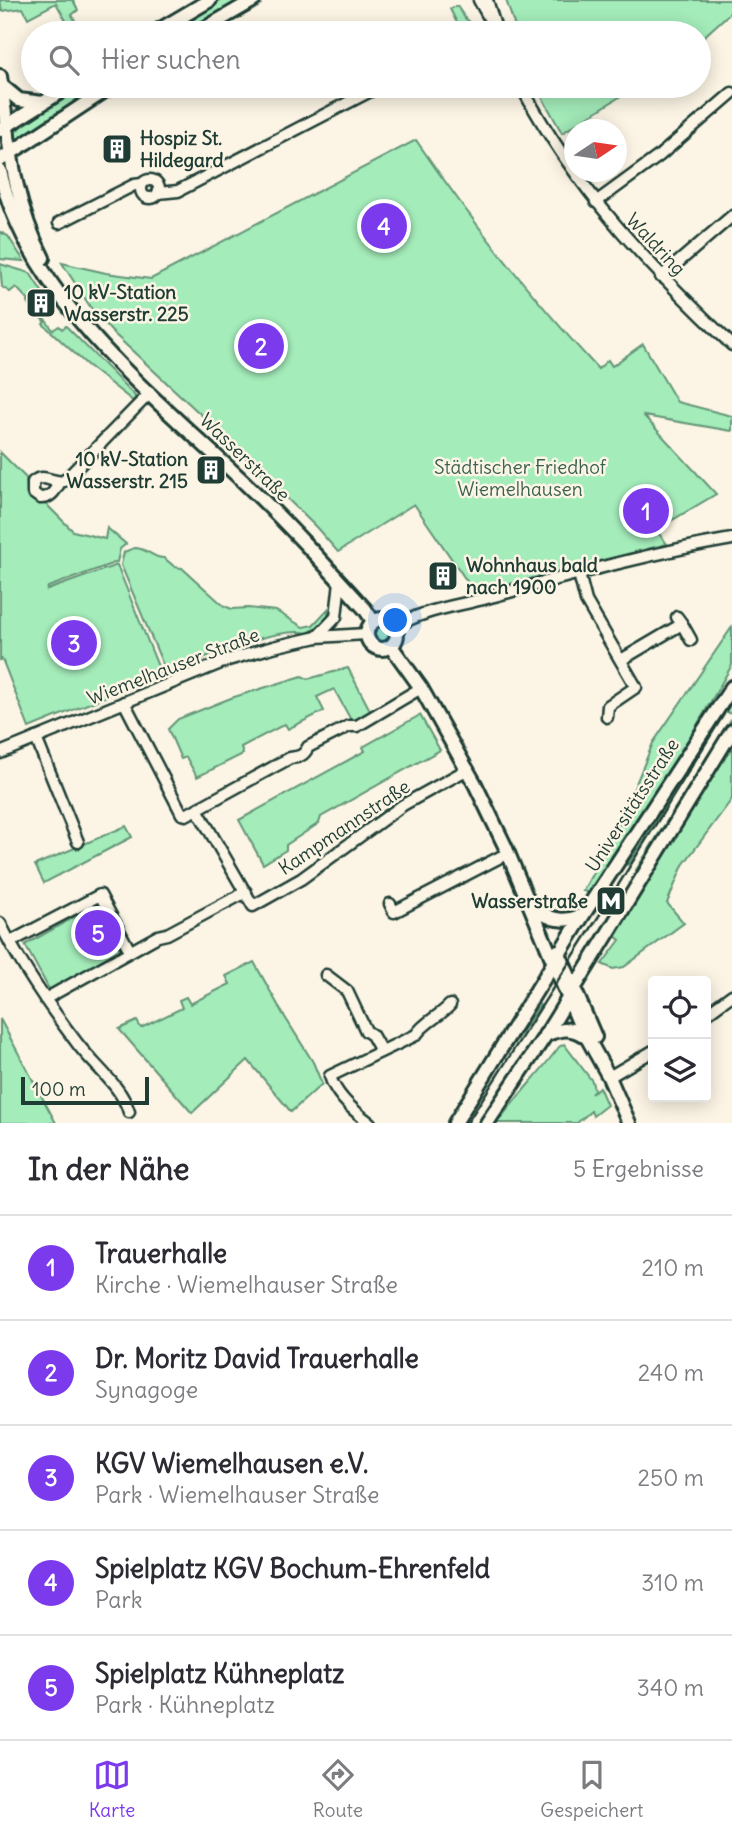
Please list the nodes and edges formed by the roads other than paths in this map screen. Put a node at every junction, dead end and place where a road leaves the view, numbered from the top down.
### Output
1 (210, 0) edge
2 (254, 0) edge
3 (479, 0) edge
4 (487, 0) edge
5 (174, 21) edge
6 (218, 21) edge
7 (491, 21) edge
8 (494, 21) edge
9 (1, 81) edge
10 (732, 93) edge
11 (51, 98) edge
12 (94, 98) edge
13 (357, 98) edge
14 (528, 98) edge
15 (43, 103) junction
16 (3, 128) edge
17 (5, 157) edge
18 (0, 171) edge
19 (5, 200) edge
20 (596, 202) junction
21 (732, 216) edge
22 (59, 223) dead end
23 (661, 277) junction
24 (53, 284) junction
25 (732, 345) edge
26 (150, 393) junction
27 (60, 482) dead end
28 (732, 539) edge
29 (579, 574) junction
30 (340, 581) junction
31 (373, 621) junction
32 (396, 627) junction
33 (366, 634) junction
34 (317, 638) junction
35 (691, 640) dead end
36 (391, 646) junction
37 (621, 660) junction
38 (732, 687) edge
39 (421, 688) junction
40 (124, 702) junction
41 (607, 717) dead end
42 (732, 731) edge
43 (36, 738) junction
44 (0, 753) edge
45 (468, 769) junction
46 (197, 809) junction
47 (78, 842) dead end
48 (508, 853) junction
49 (514, 866) junction
50 (246, 892) junction
51 (390, 904) dead end
52 (542, 913) junction
53 (583, 915) junction
54 (0, 923) edge
55 (10, 942) junction
56 (130, 951) junction
57 (557, 958) junction
58 (326, 975) dead end
59 (571, 992) junction
60 (732, 995) edge
61 (45, 999) junction
62 (450, 1005) dead end
63 (711, 1010) edge
64 (545, 1036) junction
65 (586, 1037) junction
66 (381, 1051) junction
67 (648, 1054) edge
68 (609, 1077) junction
69 (129, 1112) dead end
70 (370, 1123) edge
71 (455, 1123) edge
72 (487, 1123) edge
73 (629, 1123) edge

1 - 5 main road
2 - 6 main road
3 - 7 street
4 - 8 street
9 - 15 main road, Wasserstraße
9 - 16 main road, Wasserstraße
10 - 20 street
11 - 15 main road
12 - 17 main road
13 - 22 street
14 - 20 street, Waldring
15 - 16 main road
16 - 17 main road, Wasserstraße
17 - 24 main road, Wasserstraße
18 - 19 main road, Wasserstraße
19 - 24 main road, Wasserstraße
20 - 23 street, Waldring
21 - 23 street
23 - 25 street, Waldring
24 - 26 main road, Wasserstraße
26 - 27 street
26 - 30 main road, Wasserstraße
28 - 29 street
29 - 32 street
29 - 37 street
30 - 31 main road, Wasserstraße
30 - 34 street
31 - 32 main road
31 - 33 main road
32 - 36 main road
33 - 34 street, Wiemelhauser Straße
33 - 36 main road
34 - 40 street, Wiemelhauser Straße
35 - 37 street
36 - 39 main road
37 - 41 street
38 - 53 main road, Universitätsstraße
39 - 45 main road
39 - 46 street
40 - 43 street, Wiemelhauser Straße
40 - 46 street
42 - 59 main road
43 - 44 street, Wiemelhauser Straße
43 - 47 street
45 - 48 main road
45 - 50 street, Kampmannstraße
46 - 50 street
48 - 49 main road
48 - 51 street
49 - 52 main road
49 - 57 main road
50 - 56 street
52 - 53 main road
52 - 57 main road
53 - 57 main road, Universitätsstraße
54 - 55 street
55 - 56 street
55 - 61 street
56 - 61 street
57 - 59 main road
57 - 71 main road, Universitätsstraße
58 - 66 street
59 - 64 main road
59 - 65 main road
59 - 68 main road
60 - 63 street
61 - 69 street
62 - 66 street
64 - 65 main road
64 - 72 main road
65 - 68 main road
66 - 70 street
67 - 68 street
68 - 73 main road

